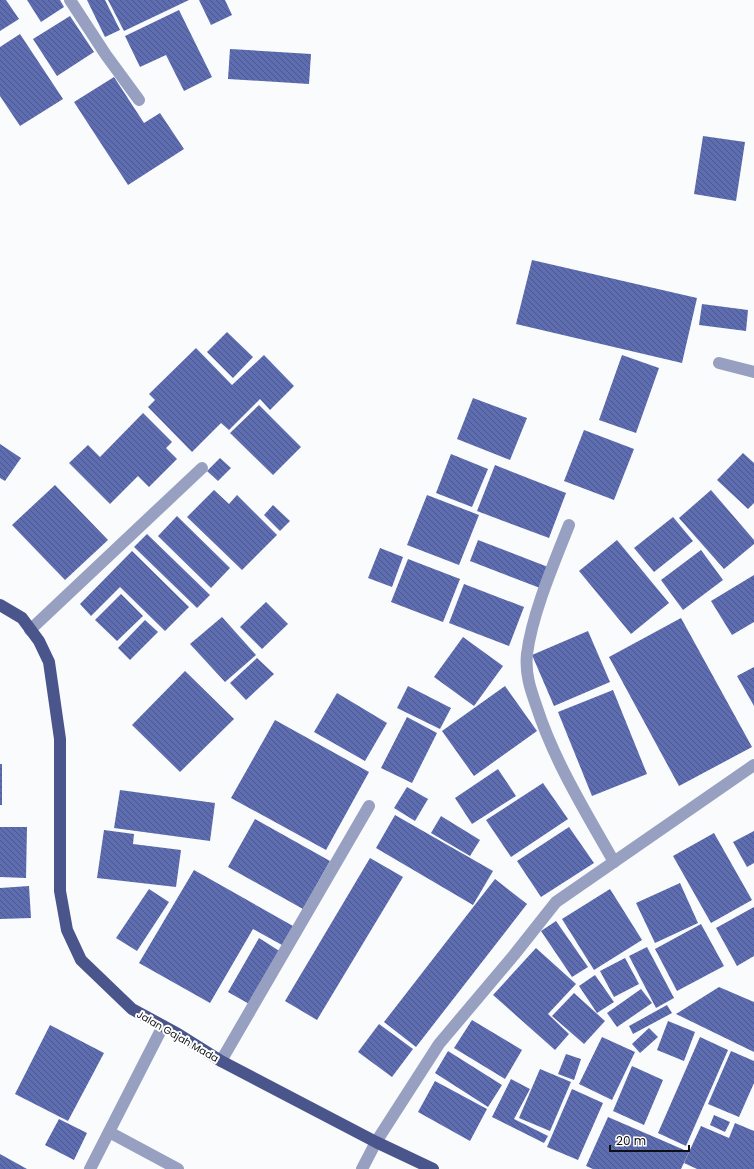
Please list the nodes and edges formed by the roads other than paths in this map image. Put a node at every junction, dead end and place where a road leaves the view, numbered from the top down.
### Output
1 (70, 0) edge
2 (139, 100) dead end
3 (719, 363) dead end
4 (754, 372) edge
5 (202, 468) dead end
6 (569, 525) dead end
7 (0, 605) edge
8 (30, 630) junction
9 (754, 765) edge
10 (369, 806) dead end
11 (614, 862) junction
12 (163, 1026) junction
13 (221, 1061) junction
14 (109, 1132) junction
15 (376, 1142) junction
16 (90, 1169) edge
17 (178, 1169) edge
18 (362, 1169) edge
19 (433, 1169) edge

1 - 2 street
3 - 4 street
5 - 8 street
6 - 11 street
7 - 8 main road, Jalan Gajah Mada
8 - 12 main road, Jalan Gajah Mada
9 - 11 street
10 - 13 street
11 - 15 street
12 - 13 main road, Jalan Gajah Mada
12 - 14 street
13 - 15 main road, Jalan Gajah Mada
14 - 16 street
14 - 17 street
15 - 18 street
15 - 19 main road, Jalan Gajah Mada

